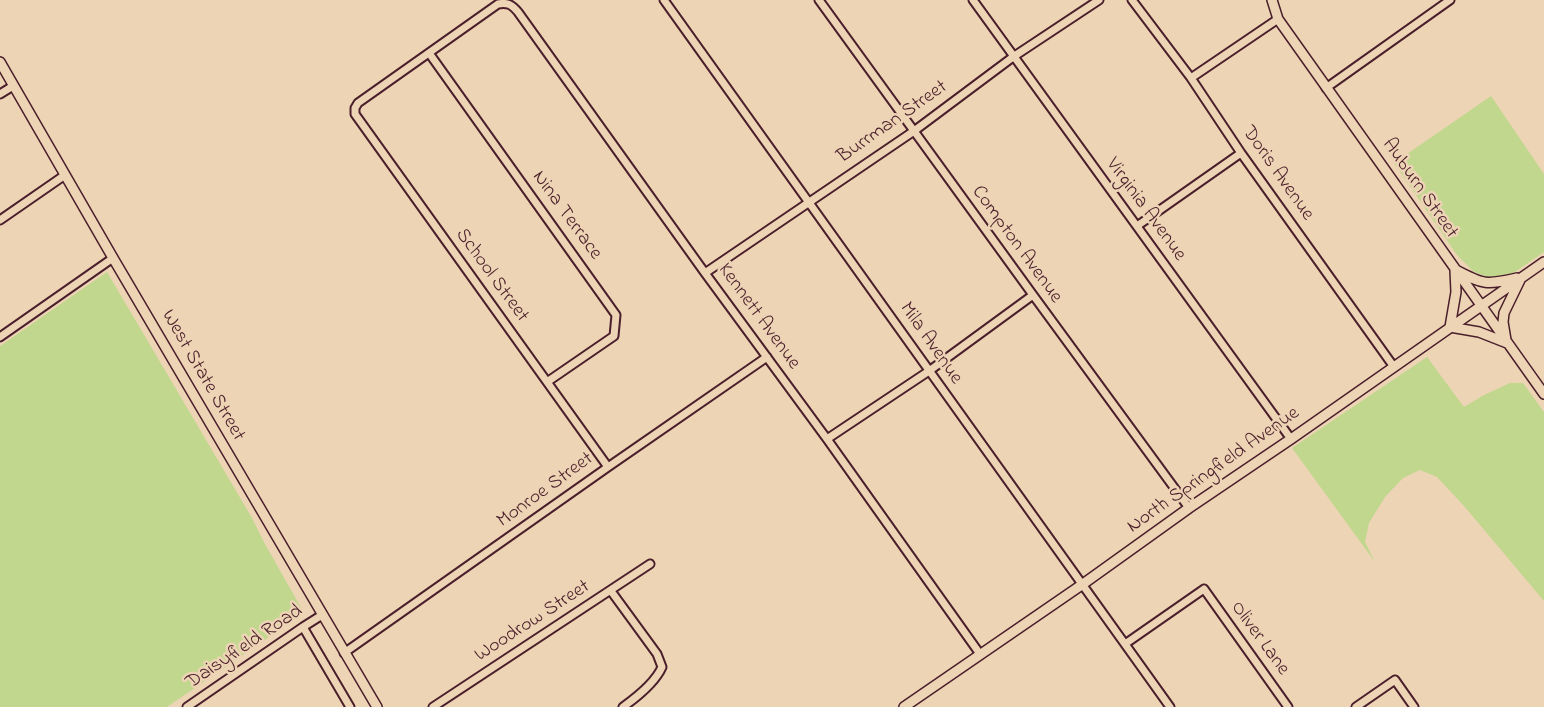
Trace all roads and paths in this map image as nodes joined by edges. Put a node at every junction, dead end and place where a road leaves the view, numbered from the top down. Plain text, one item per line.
1 (664, 0) edge
2 (819, 0) edge
3 (973, 0) edge
4 (1099, 0) edge
5 (1132, 0) edge
6 (1272, 0) edge
7 (1450, 0) edge
8 (1278, 19) junction
9 (429, 53) junction
10 (1013, 57) junction
11 (0, 62) edge
12 (1190, 78) junction
13 (13, 86) junction
14 (1326, 88) junction
15 (0, 94) edge
16 (914, 130) junction
17 (1241, 153) junction
18 (66, 175) junction
19 (809, 201) junction
20 (0, 220) edge
21 (1137, 226) junction
22 (113, 258) junction
23 (1544, 262) edge
24 (1454, 269) junction
25 (705, 273) junction
26 (1522, 277) junction
27 (1032, 295) junction
28 (1480, 305) junction
29 (1450, 327) junction
30 (0, 337) edge
31 (1507, 343) junction
32 (767, 357) junction
33 (1394, 367) junction
34 (929, 371) junction
35 (547, 382) junction
36 (1544, 394) edge
37 (827, 439) junction
38 (1291, 439) junction
39 (608, 467) junction
40 (1189, 508) junction
41 (650, 564) dead end
42 (1083, 584) junction
43 (611, 591) junction
44 (322, 615) junction
45 (303, 627) junction
46 (1125, 644) junction
47 (344, 653) junction
48 (980, 654) junction
49 (633, 704) edge
50 (187, 707) edge
51 (350, 707) edge
52 (377, 707) edge
53 (434, 707) edge
54 (623, 707) edge
55 (904, 707) edge
56 (1170, 707) edge
57 (1288, 707) edge
58 (1356, 707) edge
59 (1414, 707) edge

1 - 19 street, Mila Avenue
2 - 16 street, Compton Avenue
3 - 10 street, Virginia Avenue
4 - 10 street, Burrman Street
5 - 12 street, Doris Avenue
6 - 8 main road, Auburn Street
7 - 14 street
8 - 12 street
8 - 14 main road, Auburn Street
9 - 25 street, Kennett Avenue
9 - 35 street, Nina Terrace
9 - 35 street, School Street
10 - 16 street, Burrman Street
10 - 21 street, Virginia Avenue
11 - 13 main road, West State Street
12 - 17 street, Doris Avenue
13 - 15 street
13 - 18 main road, West State Street
14 - 24 main road, Auburn Street
16 - 19 street, Burrman Street
16 - 27 street, Compton Avenue
17 - 21 street
17 - 33 street, Doris Avenue
18 - 20 street
18 - 22 main road, West State Street
19 - 25 street, Burrman Street
19 - 34 street, Mila Avenue
21 - 38 street, Virginia Avenue
22 - 30 street
22 - 44 main road, West State Street
23 - 26 main road, North Springfield Avenue
24 - 26 main road
24 - 28 main road, Auburn Street
24 - 29 main road
25 - 32 street, Kennett Avenue
26 - 28 main road, North Springfield Avenue
26 - 31 main road
27 - 34 street
27 - 40 street, Compton Avenue
28 - 29 main road, North Springfield Avenue
28 - 31 main road, Auburn Street
29 - 31 main road
29 - 33 main road, North Springfield Avenue
31 - 36 main road, Auburn Street
32 - 37 street, Kennett Avenue
32 - 39 street, Monroe Street
33 - 38 main road, North Springfield Avenue
34 - 37 street
34 - 42 street, Mila Avenue
35 - 39 street, School Street
37 - 48 street, Kennett Avenue
38 - 40 main road, North Springfield Avenue
39 - 47 street, Monroe Street
40 - 42 main road, North Springfield Avenue
41 - 43 street, Woodrow Street
42 - 46 street, Mila Avenue
42 - 48 main road, North Springfield Avenue
43 - 49 street
43 - 53 street, Woodrow Street
44 - 45 street, Daisyfield Road
44 - 47 main road, West State Street
45 - 50 street, Daisyfield Road
45 - 51 street
46 - 56 street, Mila Avenue
46 - 57 street, Oliver Lane
47 - 52 main road, West State Street
48 - 55 main road, North Springfield Avenue
49 - 54 street
58 - 59 street

